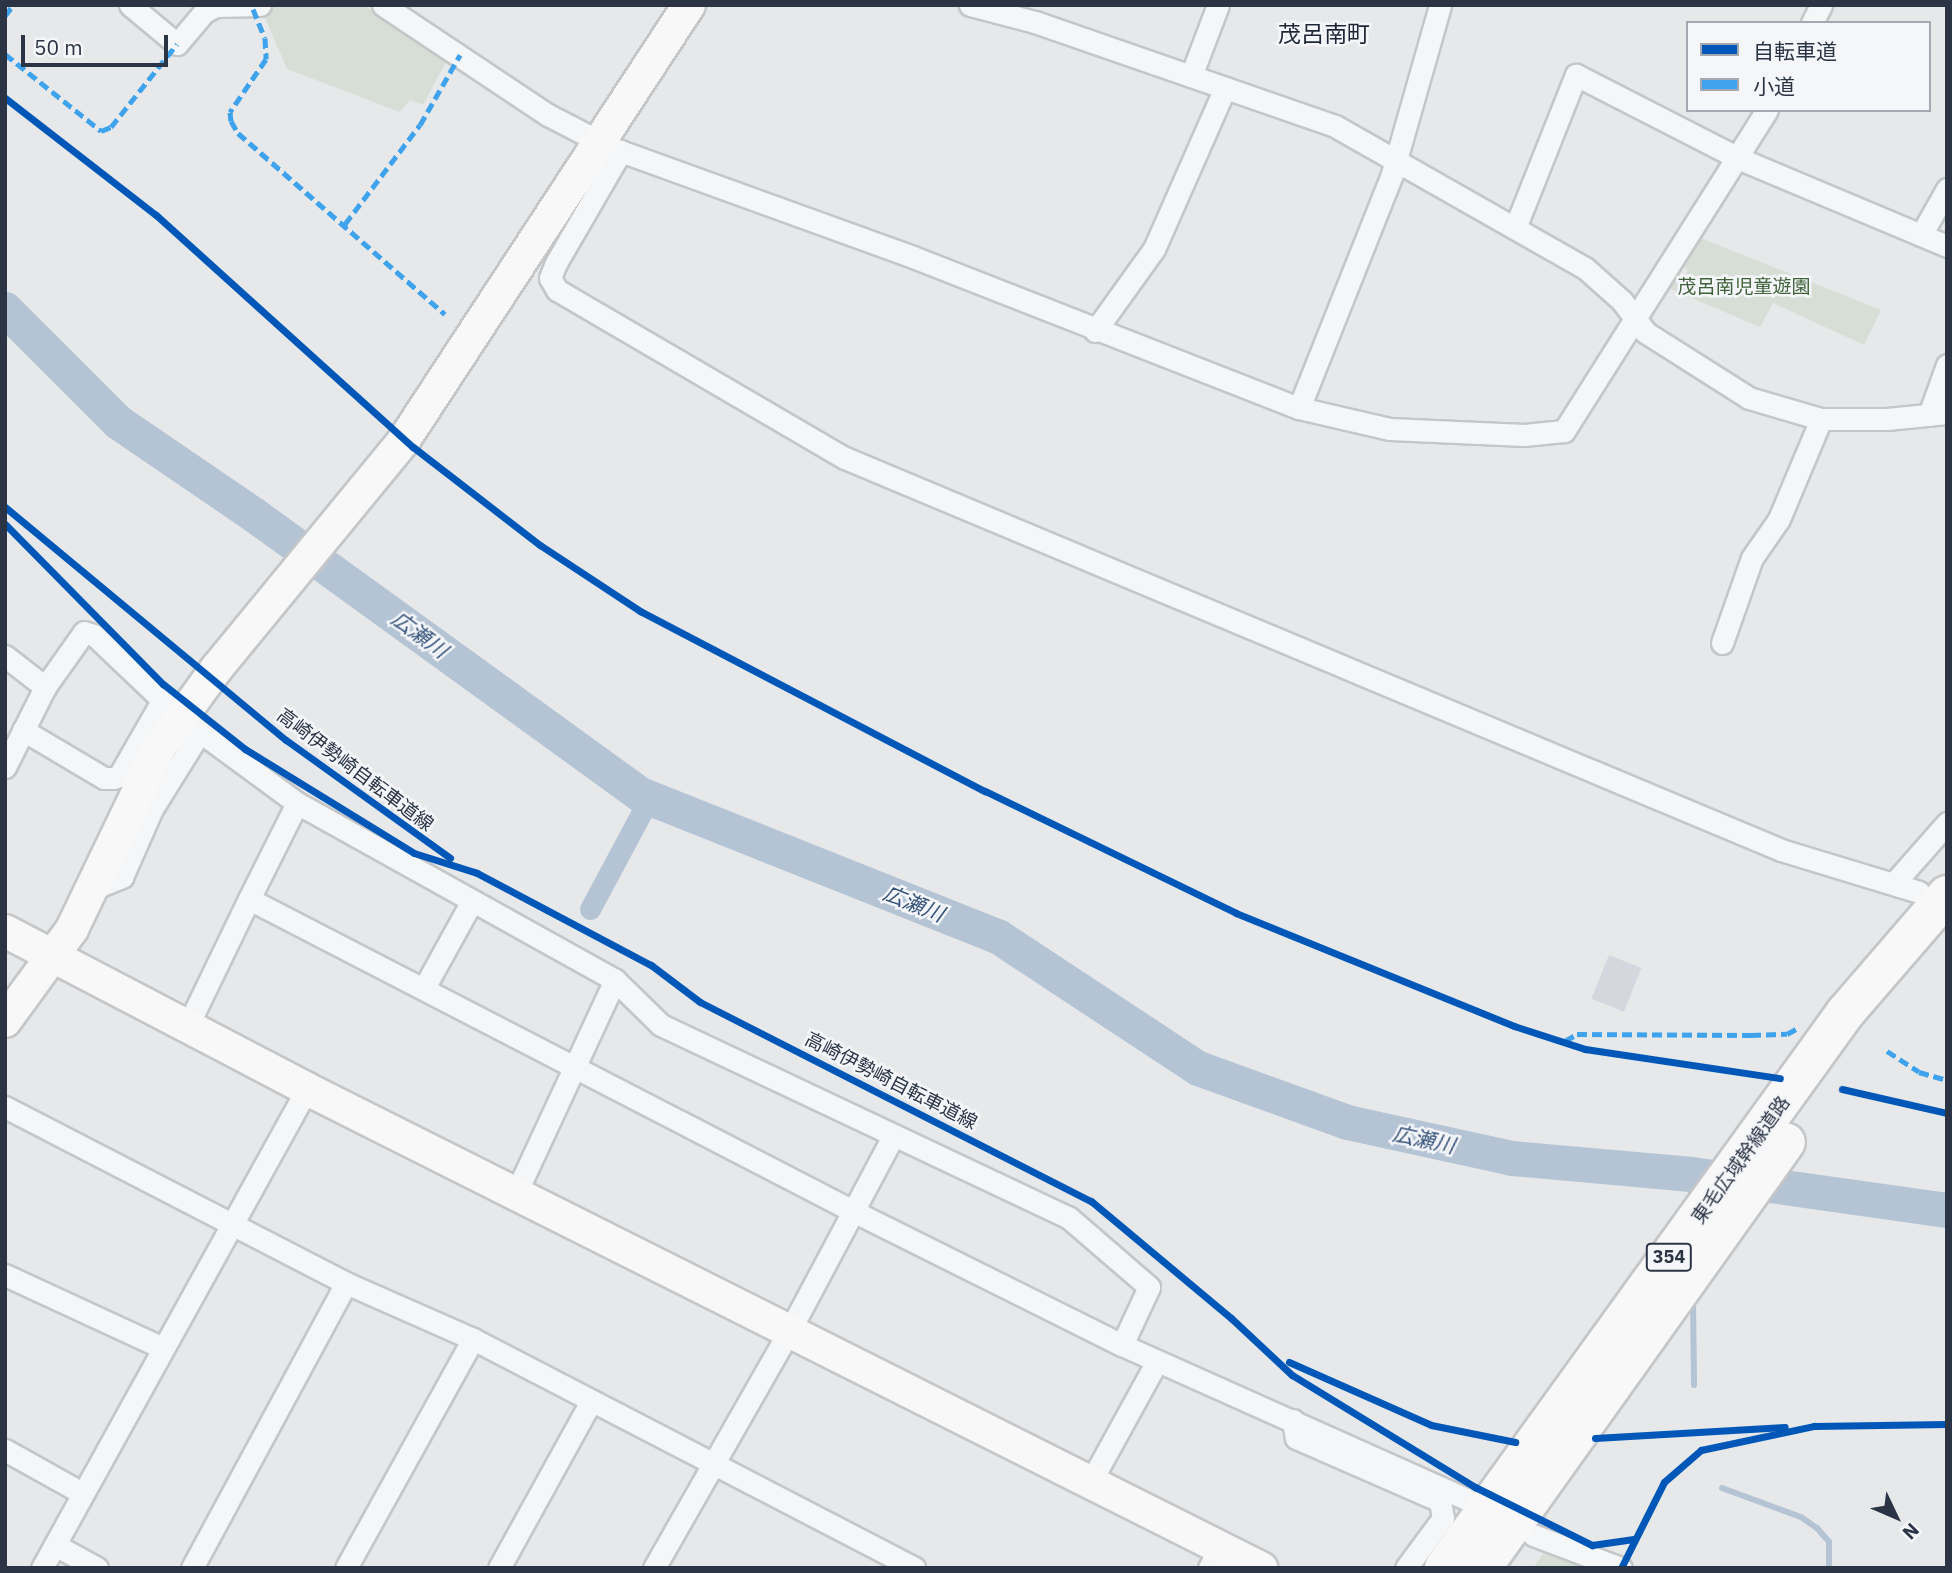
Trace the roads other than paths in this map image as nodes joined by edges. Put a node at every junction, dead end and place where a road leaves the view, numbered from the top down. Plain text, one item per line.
1 (130, 5) edge
2 (260, 5) edge
3 (383, 5) edge
4 (689, 5) edge
5 (970, 5) edge
6 (1218, 5) edge
7 (1440, 5) edge
8 (1821, 5) edge
9 (1813, 21) edge
10 (1191, 76) junction
11 (1225, 88) junction
12 (1766, 112) edge
13 (612, 148) junction
14 (1740, 159) junction
15 (1395, 161) junction
16 (1947, 189) edge
17 (1515, 228) junction
18 (1921, 235) junction
19 (1947, 246) edge
20 (1633, 317) junction
21 (1095, 331) junction
22 (1947, 365) edge
23 (1299, 408) junction
24 (1938, 414) edge
25 (1821, 418) junction
26 (1722, 643) dead end
27 (5, 656) edge
28 (45, 687) junction
29 (23, 730) junction
30 (5, 767) edge
31 (297, 803) junction
32 (1947, 824) edge
33 (1895, 882) junction
34 (90, 890) junction
35 (1933, 893) edge
36 (249, 899) junction
37 (472, 901) junction
38 (5, 931) edge
39 (1947, 931) edge
40 (55, 956) junction
41 (615, 980) junction
42 (424, 988) junction
43 (5, 1021) edge
44 (189, 1023) junction
45 (577, 1066) junction
46 (307, 1089) junction
47 (1804, 1094) junction
48 (5, 1107) edge
49 (892, 1138) junction
50 (516, 1193) junction
51 (853, 1211) junction
52 (233, 1222) junction
53 (5, 1275) edge
54 (346, 1283) junction
55 (790, 1330) junction
56 (473, 1339) junction
57 (1122, 1345) junction
58 (163, 1349) junction
59 (1157, 1361) junction
60 (591, 1401) junction
61 (1293, 1420) junction
62 (1566, 1425) junction
63 (5, 1450) edge
64 (713, 1462) junction
65 (1090, 1483) junction
66 (82, 1493) junction
67 (1467, 1499) dead end
68 (1533, 1535) dead end
69 (55, 1545) junction
70 (1214, 1557) edge
71 (42, 1568) edge
72 (97, 1568) edge
73 (192, 1568) edge
74 (346, 1568) edge
75 (499, 1568) edge
76 (654, 1568) edge
77 (914, 1568) edge
78 (1261, 1568) edge
79 (1406, 1568) edge
80 (1444, 1568) edge
81 (1482, 1568) edge
82 (1620, 1568) edge

1 - 2 street
3 - 13 street
4 - 13 street
5 - 10 street
6 - 10 street
7 - 15 street
8 - 9 street
10 - 11 street
11 - 15 street
11 - 21 street
12 - 14 street
13 - 21 street
13 - 33 street
13 - 34 street
14 - 17 street
14 - 18 street
14 - 20 street
15 - 17 street
15 - 23 street
16 - 18 street
17 - 20 street
18 - 19 street
20 - 23 street
20 - 25 street
21 - 23 street
22 - 24 street
24 - 25 street
25 - 26 street
27 - 28 street
28 - 29 street
28 - 29 street
29 - 30 street
31 - 34 street
31 - 36 street
31 - 37 street
32 - 33 street
33 - 35 street
34 - 40 street
35 - 47 highway, 東毛広域幹線道路 / 354
36 - 42 street
36 - 44 street
37 - 41 street
37 - 42 street
38 - 40 street
39 - 47 highway, 東毛広域幹線道路 / 354
40 - 43 street
40 - 44 street
41 - 45 street
41 - 49 street
42 - 45 street
44 - 46 street
45 - 50 street
45 - 51 street
46 - 50 street
46 - 52 street
47 - 62 highway, 東毛広域幹線道路 / 354
48 - 52 street
49 - 51 street
49 - 57 street
50 - 55 street
51 - 55 street
51 - 57 street
52 - 54 street
52 - 58 street
53 - 58 street
54 - 56 street
54 - 73 street
55 - 64 street
55 - 65 street
56 - 60 street
56 - 74 street
57 - 59 street
58 - 66 street
59 - 61 street
59 - 65 street
60 - 64 street
60 - 75 street
61 - 67 street
61 - 79 street
62 - 80 highway, 東毛広域幹線道路 / 354
62 - 81 highway, 東毛広域幹線道路 / 354
63 - 66 street
64 - 76 street
64 - 77 street
65 - 70 street
66 - 69 street
68 - 82 street
69 - 71 street
69 - 72 street
70 - 78 street

